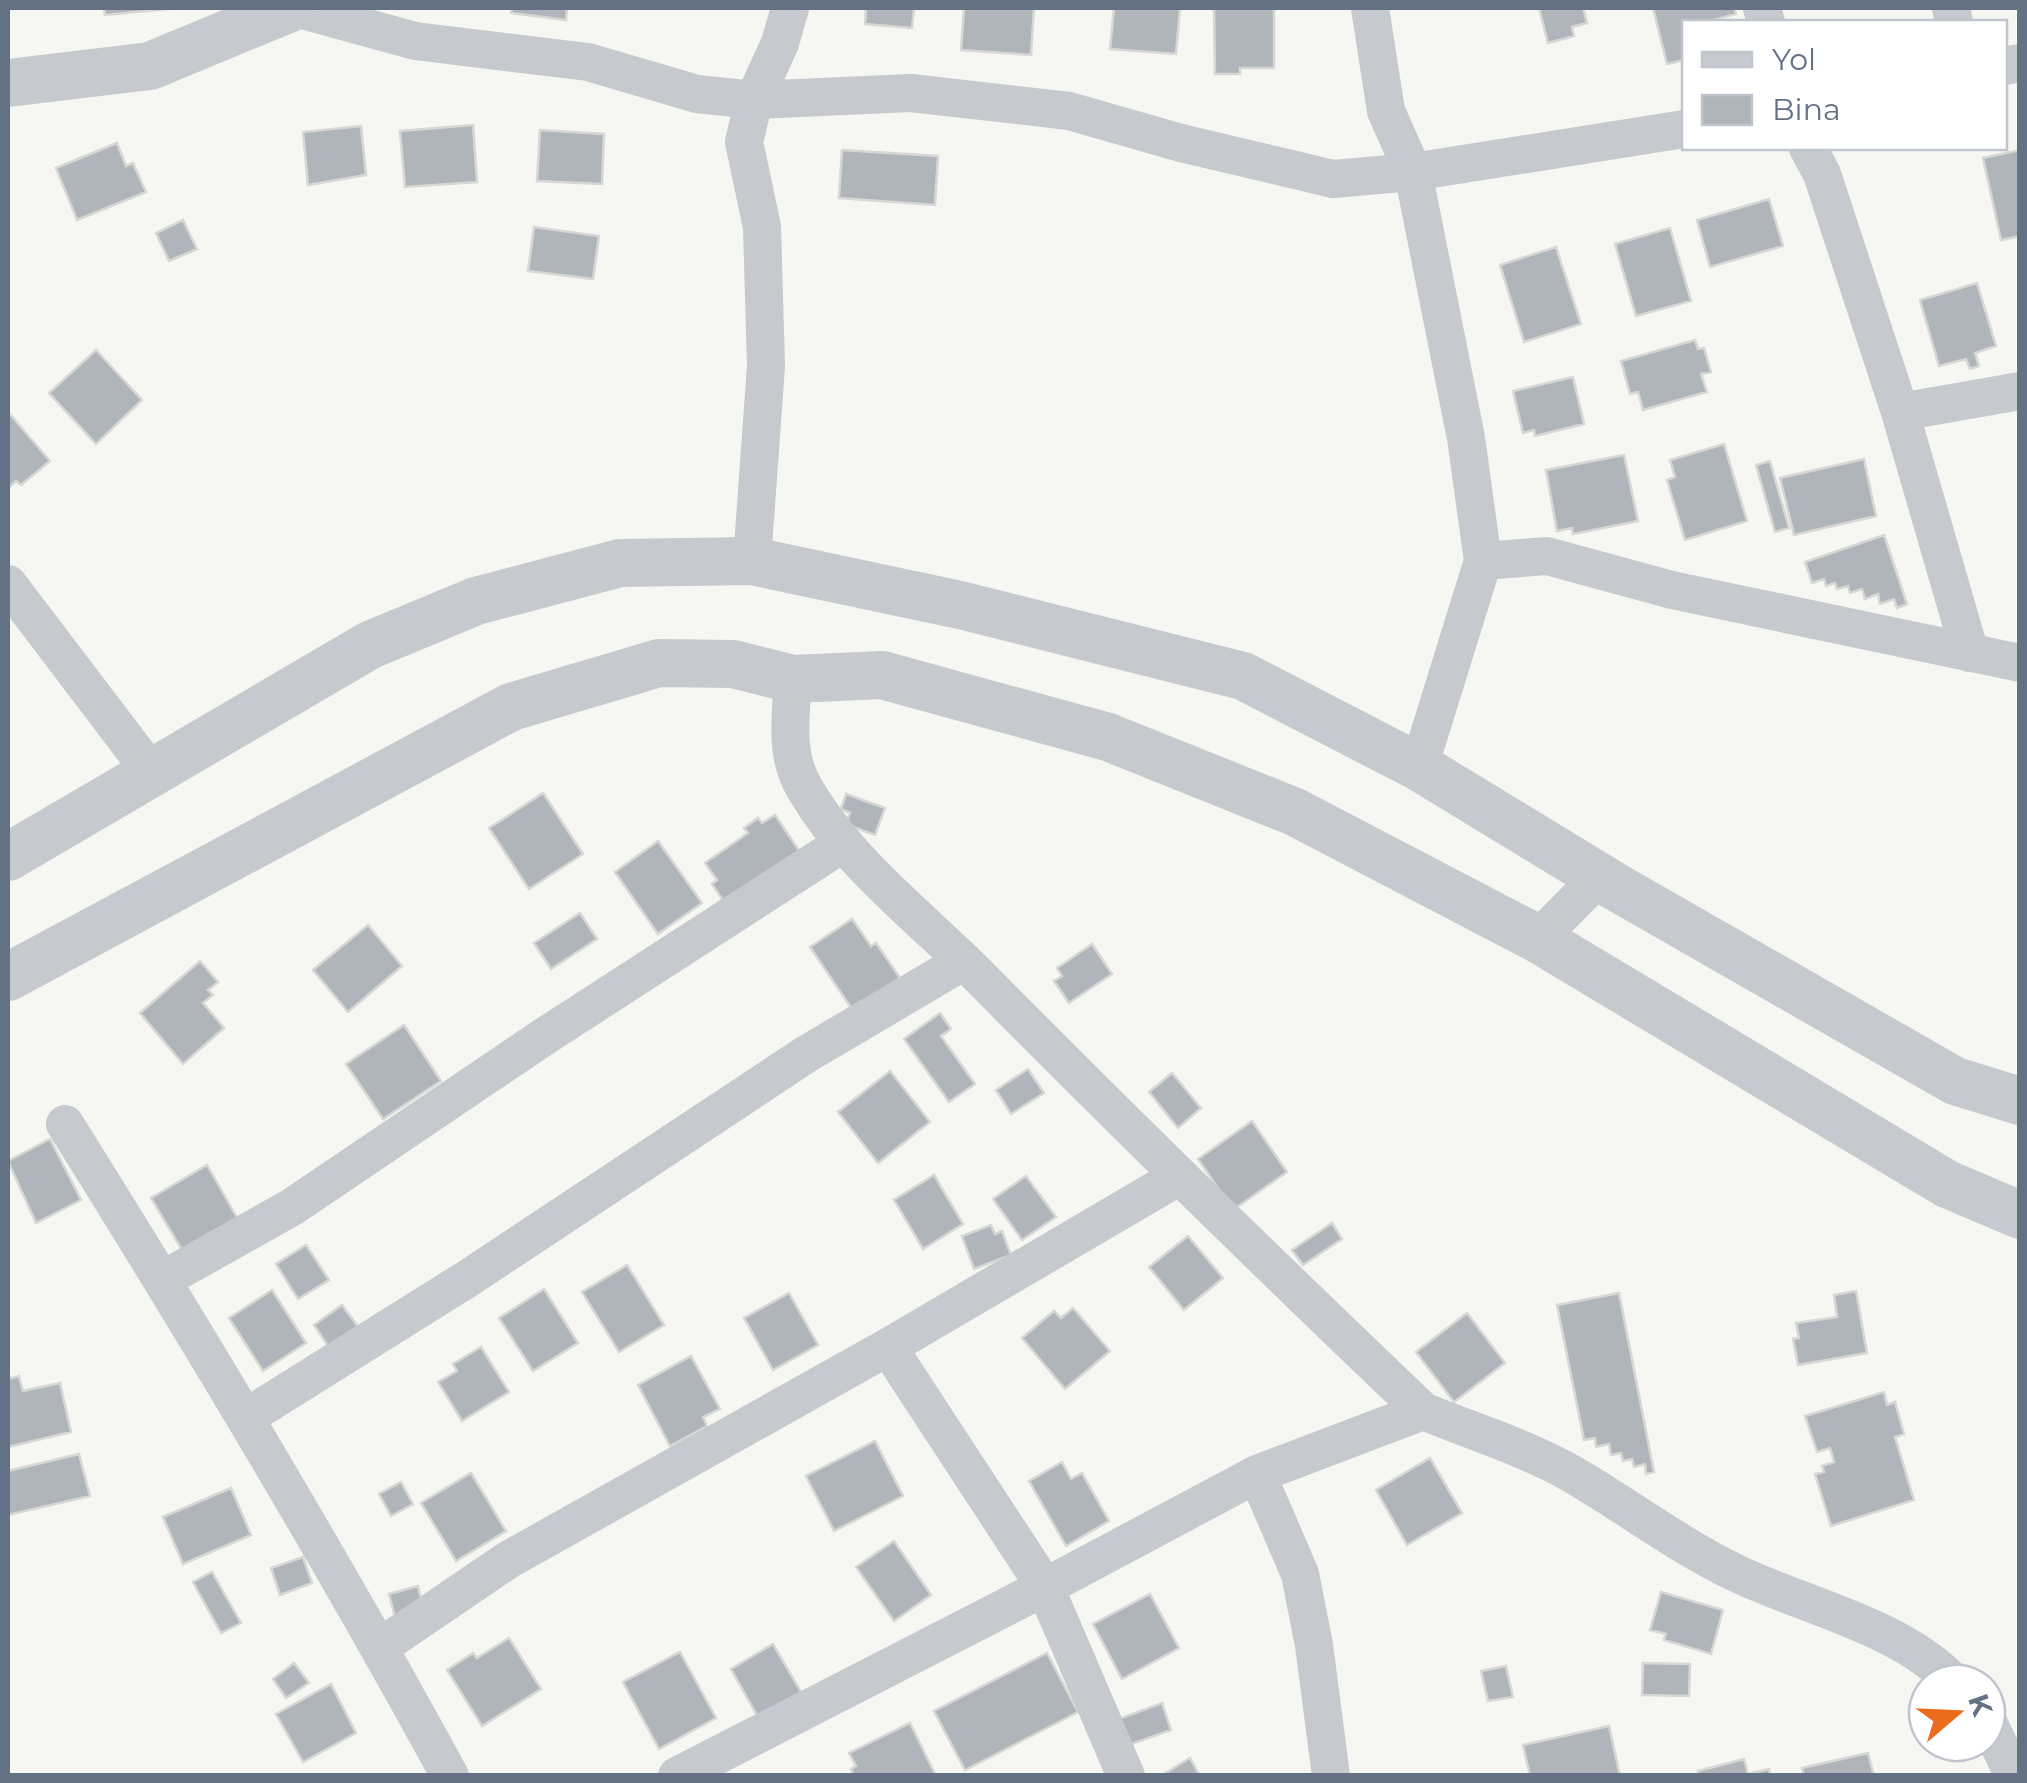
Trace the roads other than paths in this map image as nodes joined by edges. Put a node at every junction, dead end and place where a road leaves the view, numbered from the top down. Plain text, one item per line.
1 (292, 8) edge
2 (790, 8) edge
3 (1370, 8) edge
4 (8, 83) edge
5 (754, 100) junction
6 (1682, 128) edge
7 (1809, 150) edge
8 (1413, 172) junction
9 (2020, 391) edge
10 (1900, 412) junction
11 (752, 561) junction
12 (1483, 562) junction
13 (8, 584) edge
14 (1970, 653) junction
15 (2020, 664) edge
16 (793, 679) junction
17 (1419, 768) junction
18 (151, 772) junction
19 (842, 844) junction
20 (8, 858) edge
21 (1599, 878) junction
22 (1538, 939) junction
23 (964, 961) junction
24 (8, 976) edge
25 (2020, 1102) edge
26 (65, 1124) dead end
27 (1178, 1177) junction
28 (2020, 1215) edge
29 (162, 1280) junction
30 (888, 1348) junction
31 (1423, 1411) junction
32 (245, 1418) junction
33 (1257, 1474) junction
34 (1045, 1588) junction
35 (380, 1648) junction
36 (1929, 1663) edge
37 (450, 1776) edge
38 (677, 1776) edge
39 (1126, 1776) edge
40 (1330, 1776) edge

1 - 4 street
1 - 5 street
2 - 5 street
3 - 8 street
5 - 8 street
5 - 11 street
6 - 8 street
7 - 10 street
8 - 12 street
9 - 10 street
10 - 14 street
11 - 17 street
11 - 18 street
12 - 14 street
12 - 17 street
13 - 18 street
14 - 15 street
16 - 19 street
16 - 22 street
16 - 24 street
17 - 21 street
18 - 20 street
19 - 23 street
19 - 29 street
21 - 22 street
21 - 25 street
22 - 28 street
23 - 27 street
23 - 32 street
26 - 29 street
27 - 30 street
27 - 31 street
29 - 32 street
30 - 34 street
30 - 35 street
31 - 33 street
31 - 36 street
32 - 35 street
33 - 34 street
33 - 40 street
34 - 38 street
34 - 39 street
35 - 37 street

